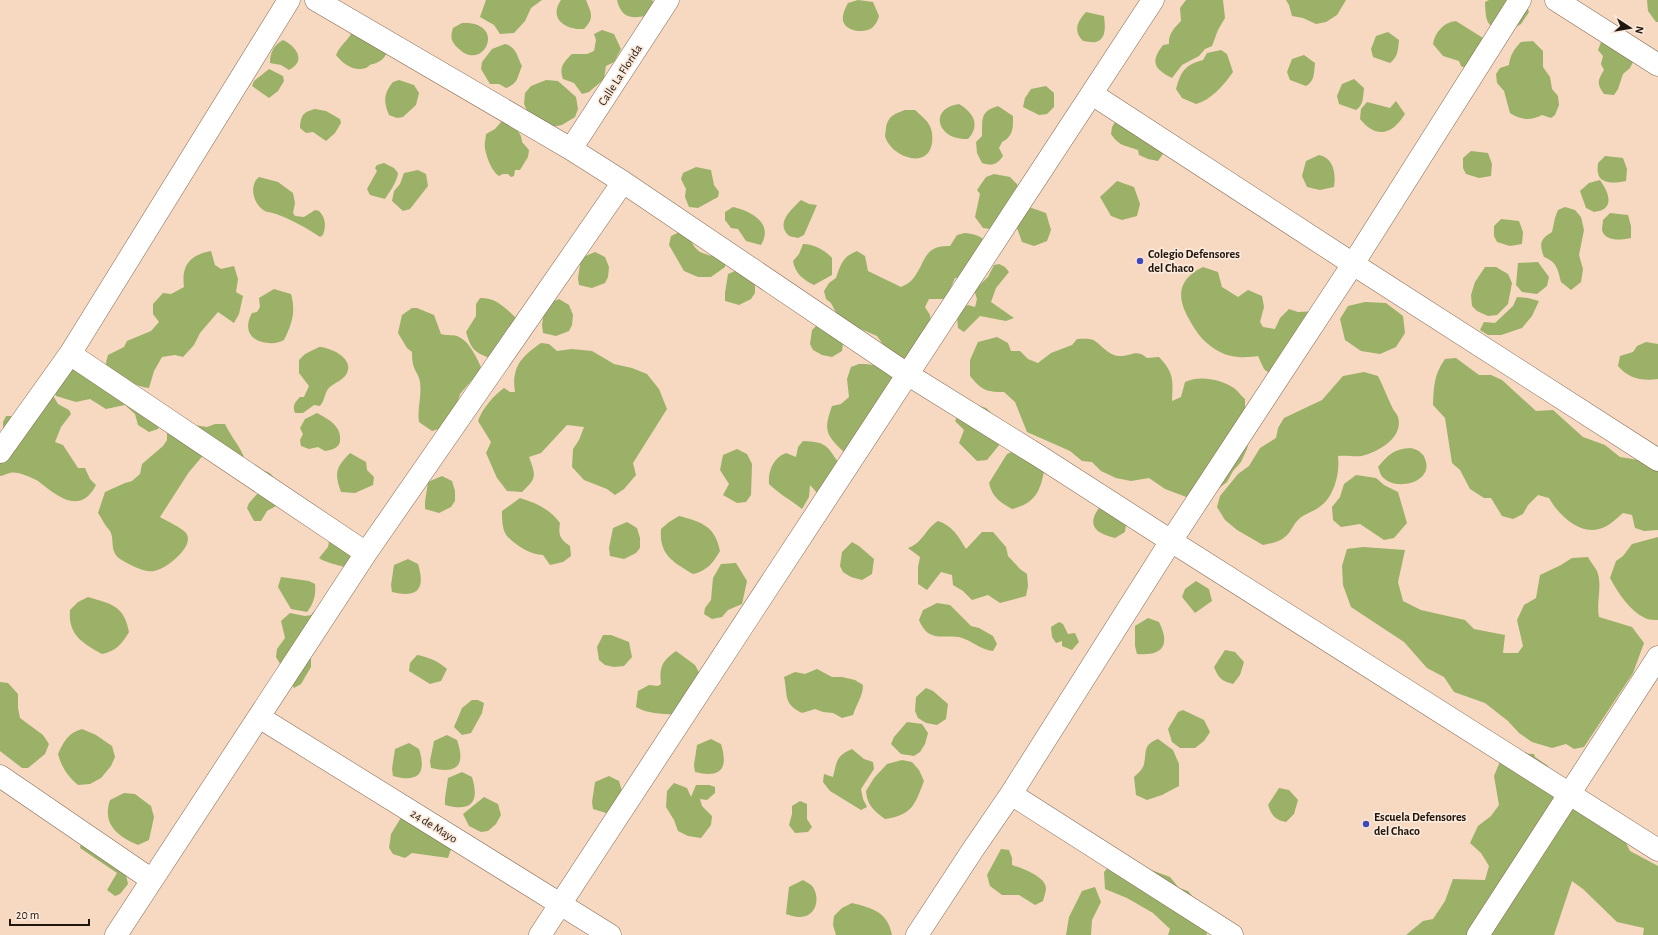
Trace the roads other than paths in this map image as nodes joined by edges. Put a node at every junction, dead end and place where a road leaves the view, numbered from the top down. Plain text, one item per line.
1 (289, 0) edge
2 (316, 0) edge
3 (668, 0) edge
4 (1153, 0) edge
5 (1520, 0) edge
6 (1556, 0) edge
7 (1658, 65) edge
8 (1092, 94) junction
9 (571, 149) junction
10 (623, 182) junction
11 (1353, 264) junction
12 (70, 354) junction
13 (907, 374) junction
14 (0, 452) edge
15 (1658, 460) edge
16 (1171, 542) junction
17 (366, 553) junction
18 (1658, 657) edge
19 (259, 717) junction
20 (0, 776) edge
21 (1012, 794) junction
22 (1569, 794) junction
23 (1658, 850) edge
24 (152, 880) junction
25 (560, 904) junction
26 (116, 935) edge
27 (540, 935) edge
28 (610, 935) edge
29 (917, 935) edge
30 (1232, 935) edge
31 (1478, 935) edge

1 - 12 street
2 - 9 street
3 - 9 street, Calle La Florida
4 - 8 street
5 - 11 street
6 - 7 street
8 - 11 street
8 - 13 street
9 - 10 street
10 - 13 street
10 - 17 street
11 - 15 street
11 - 16 street
12 - 14 street
12 - 17 street
13 - 16 street
13 - 25 street
16 - 21 street
16 - 22 street
17 - 19 street
18 - 22 street
19 - 24 street
19 - 25 street, 24 de Mayo
20 - 24 street
21 - 29 street
21 - 30 street
22 - 23 street
22 - 31 street
24 - 26 street
25 - 27 street
25 - 28 street, 24 de Mayo

